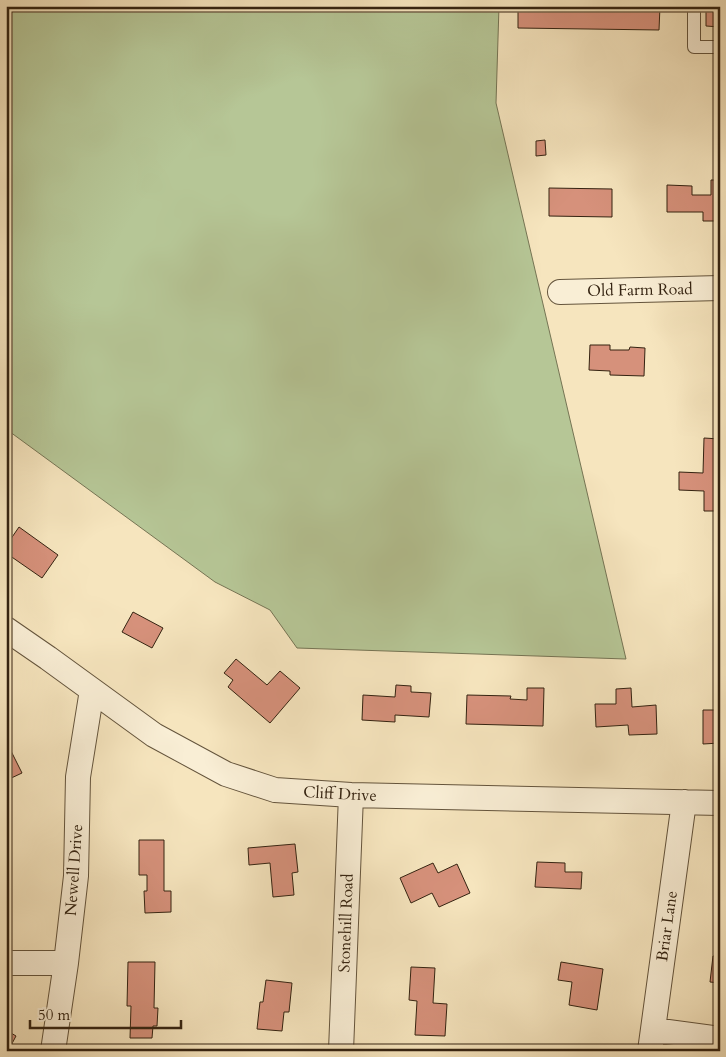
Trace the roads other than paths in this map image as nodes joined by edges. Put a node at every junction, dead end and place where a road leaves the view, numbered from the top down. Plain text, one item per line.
1 (694, 6) edge
2 (720, 47) edge
3 (720, 288) edge
4 (560, 292) dead end
5 (6, 630) edge
6 (92, 690) junction
7 (351, 795) junction
8 (684, 802) junction
9 (720, 803) edge
10 (6, 963) edge
11 (66, 963) junction
12 (720, 1039) edge
13 (651, 1040) edge
14 (54, 1051) edge
15 (341, 1051) edge

1 - 2 lane
3 - 4 street, Old Farm Road
5 - 6 street, Cliff Drive
6 - 7 street, Cliff Drive
6 - 11 street, Newell Drive
7 - 8 street, Cliff Drive
7 - 15 street, Stonehill Road
8 - 9 street, Cliff Drive
8 - 13 street, Briar Lane
10 - 11 street
11 - 14 street, Newell Drive
12 - 13 street

